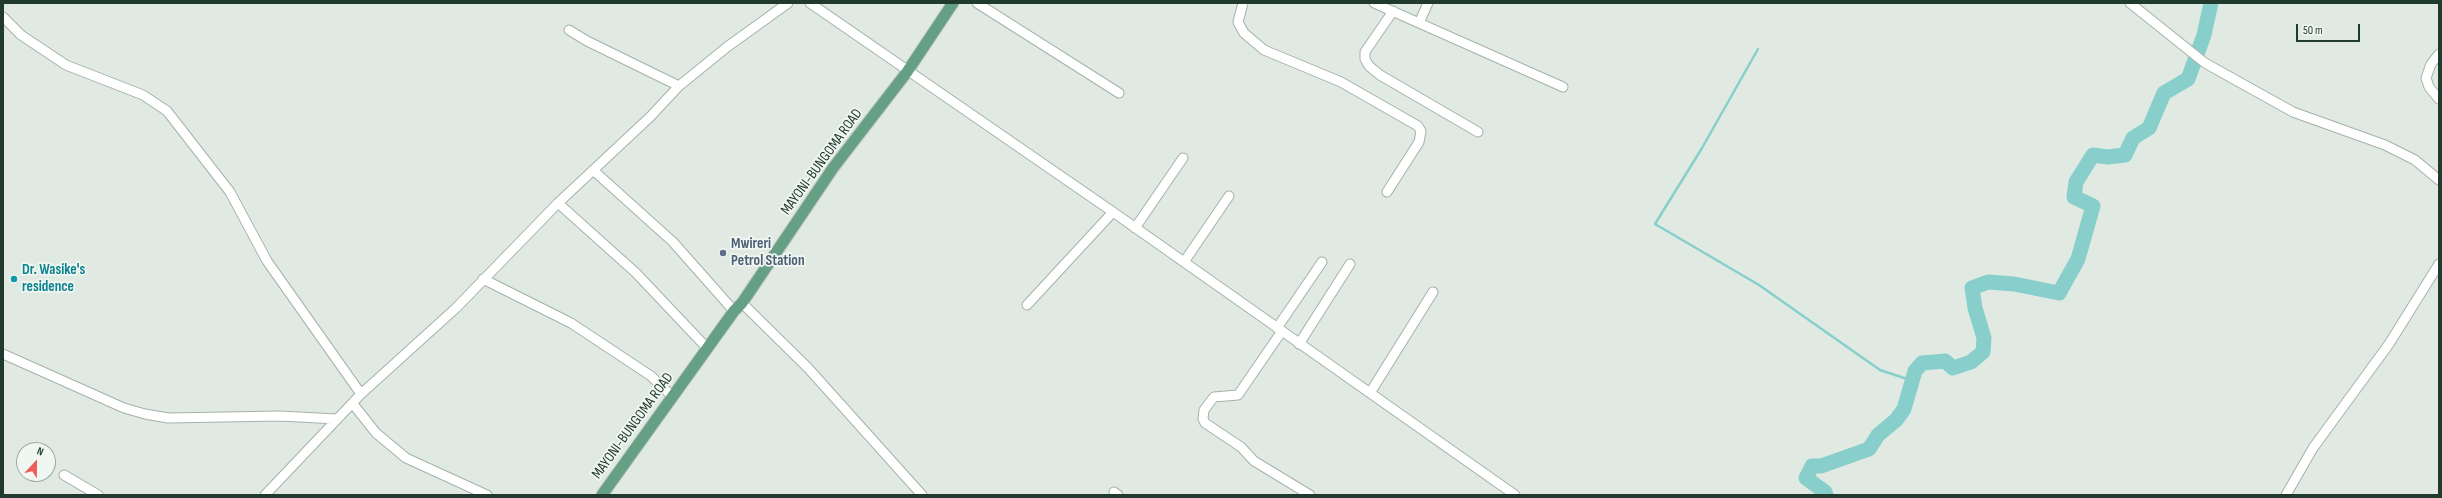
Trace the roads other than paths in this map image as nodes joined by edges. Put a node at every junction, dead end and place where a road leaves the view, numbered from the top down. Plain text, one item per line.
1 (788, 3) edge
2 (810, 3) edge
3 (953, 3) edge
4 (977, 3) edge
5 (1243, 3) edge
6 (1374, 3) edge
7 (1428, 3) edge
8 (2130, 3) edge
9 (1393, 11) junction
10 (3, 17) edge
11 (1419, 23) junction
12 (569, 30) dead end
13 (2439, 54) edge
14 (907, 72) junction
15 (679, 86) junction
16 (1563, 87) dead end
17 (1119, 93) dead end
18 (2439, 99) edge
19 (1478, 132) dead end
20 (1183, 158) dead end
21 (593, 170) junction
22 (2439, 180) edge
23 (1387, 192) dead end
24 (1229, 196) dead end
25 (558, 202) junction
26 (1113, 212) junction
27 (1135, 228) junction
28 (1184, 262) junction
29 (1322, 262) dead end
30 (1350, 264) dead end
31 (2439, 264) edge
32 (483, 279) junction
33 (1433, 292) dead end
34 (1027, 305) dead end
35 (738, 307) junction
36 (1280, 330) junction
37 (1299, 344) junction
38 (707, 348) junction
39 (3, 354) edge
40 (1370, 393) junction
41 (361, 394) junction
42 (673, 398) junction
43 (353, 404) junction
44 (337, 419) junction
45 (64, 475) dead end
46 (98, 495) edge
47 (265, 495) edge
48 (487, 495) edge
49 (602, 495) edge
50 (922, 495) edge
51 (1310, 495) edge
52 (1514, 495) edge
53 (2286, 495) edge

1 - 15 street
2 - 14 street
3 - 14 main road, MAYONI-BUNGOMA ROAD
4 - 17 street
5 - 23 street
6 - 9 street
7 - 11 street
8 - 22 street
9 - 11 street
9 - 19 street
10 - 41 street
11 - 16 street
12 - 15 street
13 - 18 street
14 - 26 street
14 - 35 main road, MAYONI-BUNGOMA ROAD
15 - 21 street
20 - 27 street
21 - 25 street
21 - 35 street
24 - 28 street
25 - 32 street
25 - 38 street
26 - 27 street
26 - 34 street
27 - 28 street
28 - 36 street
29 - 36 street
30 - 37 street
31 - 53 street
32 - 41 street
32 - 42 street
33 - 40 street
35 - 38 main road, MAYONI-BUNGOMA ROAD
35 - 50 street
36 - 37 street
36 - 51 street
37 - 40 street
38 - 42 main road, MAYONI-BUNGOMA ROAD
39 - 44 street
40 - 52 street
41 - 43 street
42 - 49 main road, MAYONI-BUNGOMA ROAD
43 - 44 street
43 - 48 street
44 - 47 street
45 - 46 street

